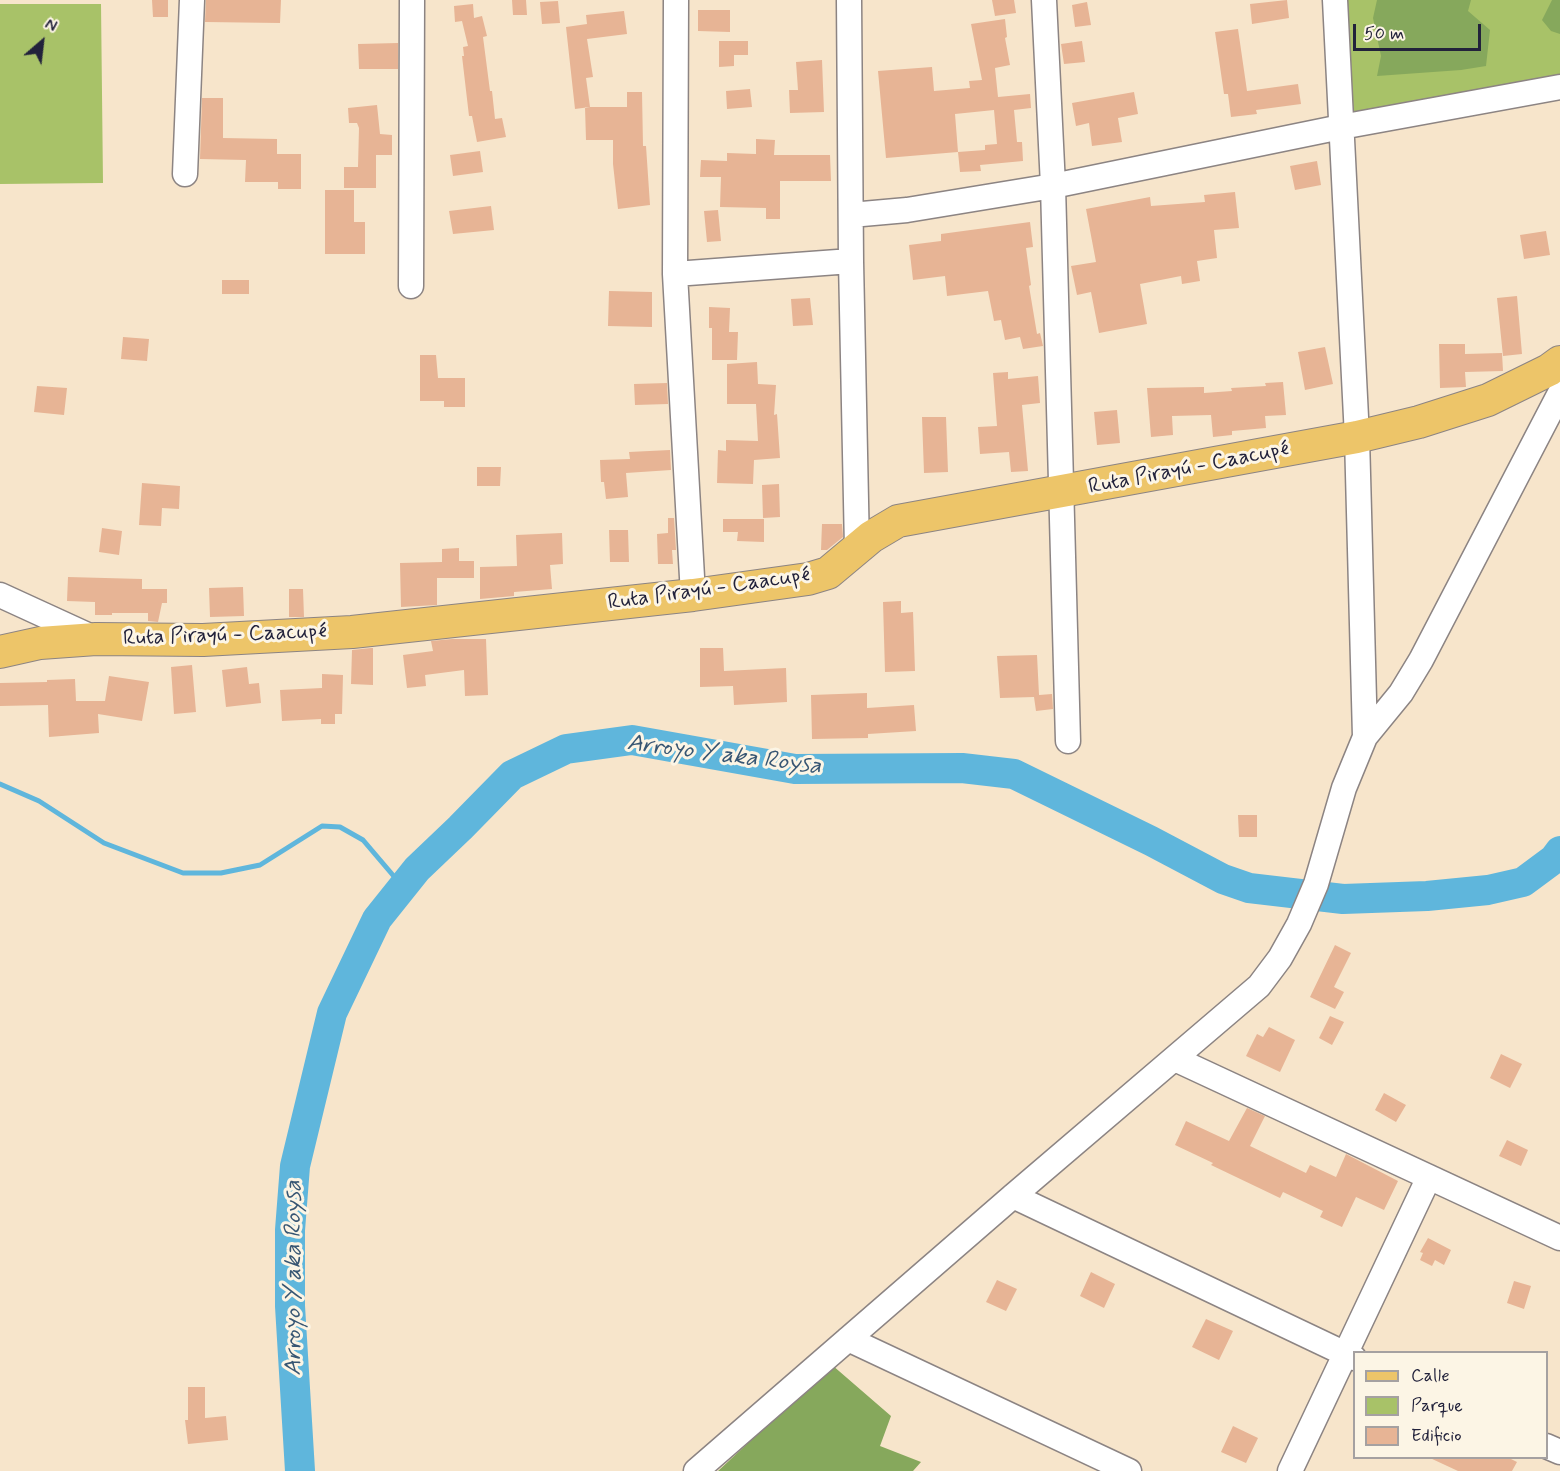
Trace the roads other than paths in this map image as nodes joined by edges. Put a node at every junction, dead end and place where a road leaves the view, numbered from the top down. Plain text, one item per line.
1 (192, 0) edge
2 (412, 0) edge
3 (676, 0) edge
4 (849, 0) edge
5 (1044, 0) edge
6 (1335, 0) edge
7 (1560, 87) edge
8 (1341, 127) junction
9 (185, 174) dead end
10 (1053, 186) junction
11 (851, 214) junction
12 (851, 261) junction
13 (675, 274) junction
14 (411, 286) dead end
15 (1560, 362) edge
16 (1560, 393) edge
17 (1357, 437) junction
18 (1062, 493) junction
19 (857, 549) junction
20 (0, 595) edge
21 (693, 595) junction
22 (96, 639) junction
23 (0, 652) edge
24 (1365, 737) junction
25 (1068, 741) dead end
26 (1175, 1059) junction
27 (1429, 1177) junction
28 (1013, 1196) junction
29 (1560, 1238) edge
30 (848, 1339) junction
31 (1350, 1356) edge
32 (696, 1471) edge
33 (1129, 1471) edge
34 (1290, 1471) edge

1 - 9 street
2 - 14 street
3 - 13 street
4 - 11 street
5 - 10 street
6 - 8 street
7 - 8 street
8 - 10 street
8 - 17 street
10 - 11 street
10 - 18 street
11 - 12 street
12 - 13 street
12 - 19 street
13 - 21 street
15 - 17 main road, Ruta Pirayú - Caacupé
16 - 24 street
17 - 18 main road, Ruta Pirayú - Caacupé
17 - 24 street
18 - 19 main road, Ruta Pirayú - Caacupé
18 - 25 street
19 - 21 main road, Ruta Pirayú - Caacupé
20 - 22 street
21 - 22 main road, Ruta Pirayú - Caacupé
22 - 23 main road, Ruta Pirayú - Caacupé
24 - 26 street
26 - 27 street
26 - 28 street
27 - 29 street
27 - 31 street
28 - 30 street
28 - 31 street
30 - 32 street
30 - 33 street
31 - 34 street

